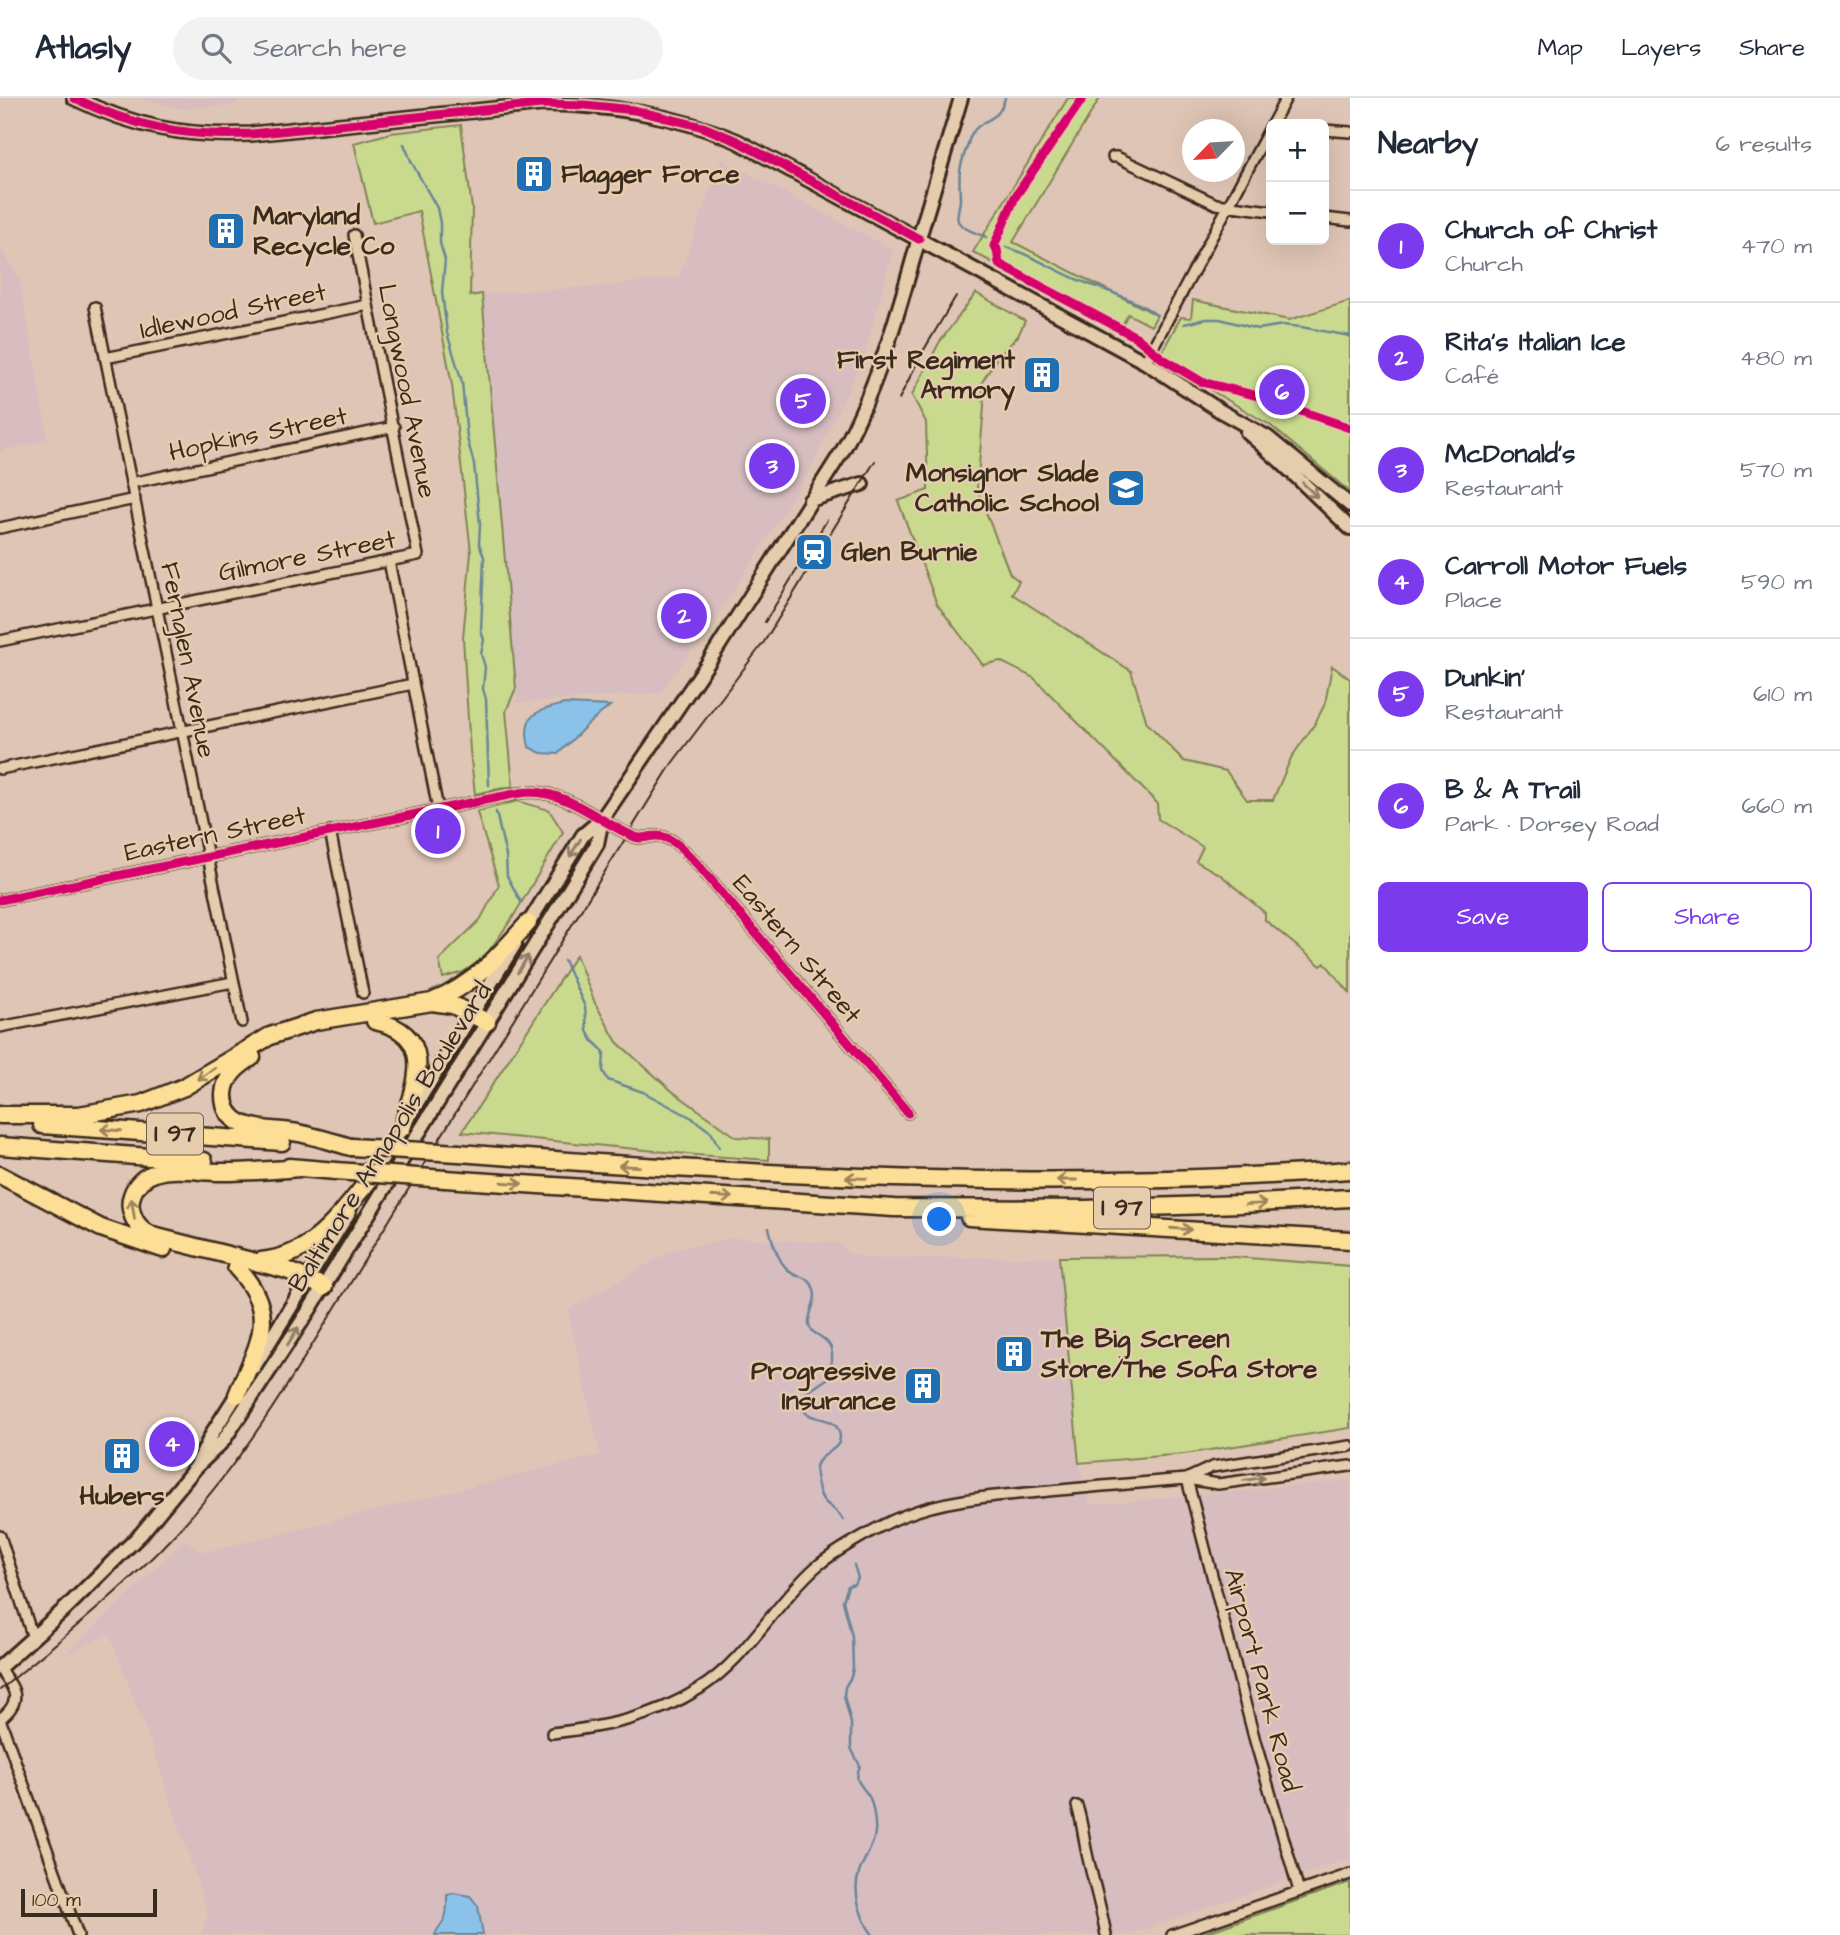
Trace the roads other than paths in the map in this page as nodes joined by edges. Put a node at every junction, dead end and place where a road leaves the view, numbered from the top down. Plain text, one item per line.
1 (74, 98) edge
2 (961, 98) edge
3 (1286, 98) edge
4 (1274, 119) edge
5 (1329, 130) edge
6 (1350, 132) edge
7 (1266, 135) edge
8 (1113, 157) dead end
9 (1229, 206) junction
10 (1266, 210) edge
11 (1329, 219) edge
12 (1350, 221) edge
13 (354, 235) dead end
14 (919, 239) junction
15 (368, 305) junction
16 (95, 307) dead end
17 (106, 358) junction
18 (1146, 362) junction
19 (1222, 412) junction
20 (394, 427) junction
21 (131, 483) junction
22 (862, 484) dead end
23 (135, 499) junction
24 (810, 500) junction
25 (1350, 505) edge
26 (0, 528) edge
27 (1350, 528) edge
28 (418, 555) joint
29 (389, 561) junction
30 (157, 607) junction
31 (0, 641) edge
32 (413, 684) junction
33 (181, 733) junction
34 (0, 769) edge
35 (438, 808) junction
36 (602, 819) junction
37 (330, 831) junction
38 (207, 859) junction
39 (0, 900) edge
40 (528, 923) junction
41 (233, 982) junction
42 (363, 993) dead end
43 (432, 1002) junction
44 (375, 1021) junction
45 (242, 1022) dead end
46 (477, 1023) junction
47 (0, 1027) edge
48 (908, 1113) dead end
49 (0, 1115) edge
50 (0, 1122) edge
51 (402, 1128) junction
52 (0, 1146) edge
53 (351, 1147) junction
54 (1350, 1159) edge
55 (299, 1168) junction
56 (1350, 1170) edge
57 (0, 1175) edge
58 (370, 1179) junction
59 (1160, 1179) junction
60 (1350, 1198) edge
61 (894, 1208) junction
62 (1350, 1240) edge
63 (254, 1262) junction
64 (236, 1267) junction
65 (307, 1282) junction
66 (322, 1290) junction
67 (237, 1395) junction
68 (1350, 1446) edge
69 (1350, 1466) edge
70 (196, 1467) junction
71 (1187, 1479) junction
72 (0, 1536) edge
73 (33, 1638) junction
74 (0, 1669) edge
75 (0, 1719) edge
76 (552, 1733) dead end
77 (1077, 1806) dead end
78 (1350, 1874) edge
79 (1299, 1891) junction
80 (78, 1935) edge
81 (1106, 1935) edge
82 (1172, 1935) edge

1 - 14 main road
2 - 14 main road, Baltimore Annapolis Boulevard
3 - 4 street
5 - 6 street
7 - 9 street
8 - 9 street
9 - 10 street
9 - 18 street
11 - 12 street
13 - 15 street, Longwood Avenue
14 - 18 main road
14 - 24 main road, Baltimore Annapolis Boulevard
15 - 17 street, Idlewood Street
15 - 20 street, Longwood Avenue
16 - 17 street, Fernglen Avenue
17 - 21 street, Fernglen Avenue
18 - 19 main road
19 - 25 main road
19 -> 27 main road
20 - 21 street, Hopkins Street
20 - 28 street, Longwood Avenue
21 - 23 street, Fernglen Avenue
22 - 24 main road
23 - 26 street
23 - 30 street, Fernglen Avenue
24 - 36 main road, Baltimore Annapolis Boulevard
28 - 29 street, Gilmore Street
29 - 30 street, Gilmore Street
29 - 32 street
30 - 31 street, Gilmore Street
30 - 33 street, Fernglen Avenue
32 - 33 street
32 - 35 street
33 - 34 street
33 - 38 street, Fernglen Avenue
35 - 36 street, Eastern Street
35 - 37 street, Eastern Street
36 -> 40 main road, Baltimore Annapolis Boulevard
46 -> 36 main road, Baltimore Annapolis Boulevard
36 - 48 street, Eastern Street
37 - 38 street, Eastern Street
37 - 42 street
38 - 39 street, Eastern Street
38 - 41 street, Fernglen Avenue
40 - 43 highway
40 - 46 main road, Baltimore Annapolis Boulevard
41 - 45 street, Fernglen Avenue
41 - 47 street
43 - 46 highway
43 -> 49 highway
44 - 46 highway
44 - 51 highway
44 - 53 highway
46 - 51 main road, Baltimore Annapolis Boulevard
46 - 66 main road, Baltimore Annapolis Boulevard
53 -> 50 highway, I 97
51 - 58 main road, Baltimore Annapolis Boulevard
52 - 55 highway, I 97
59 -> 53 highway, I 97, bridge
54 - 59 highway
55 -> 61 highway, I 97, bridge
63 -> 55 highway
56 - 59 highway, I 97
57 - 64 highway
58 - 63 highway
58 - 65 main road, Baltimore Annapolis Boulevard
61 -> 60 highway, I 97
61 -> 62 highway
63 - 65 highway
64 - 65 highway
64 - 67 highway
65 - 66 highway
65 - 67 main road, Baltimore Annapolis Boulevard
70 -> 66 main road, Baltimore Annapolis Boulevard
67 - 70 main road, Baltimore Annapolis Boulevard
68 - 71 street
71 -> 69 street
70 - 73 main road, Baltimore Annapolis Boulevard
71 - 76 street
71 - 79 street, Airport Park Road
72 - 73 street
73 - 74 main road, Baltimore Annapolis Boulevard
74 - 75 street
75 - 80 street
77 - 81 street
78 - 79 street
79 - 82 street

